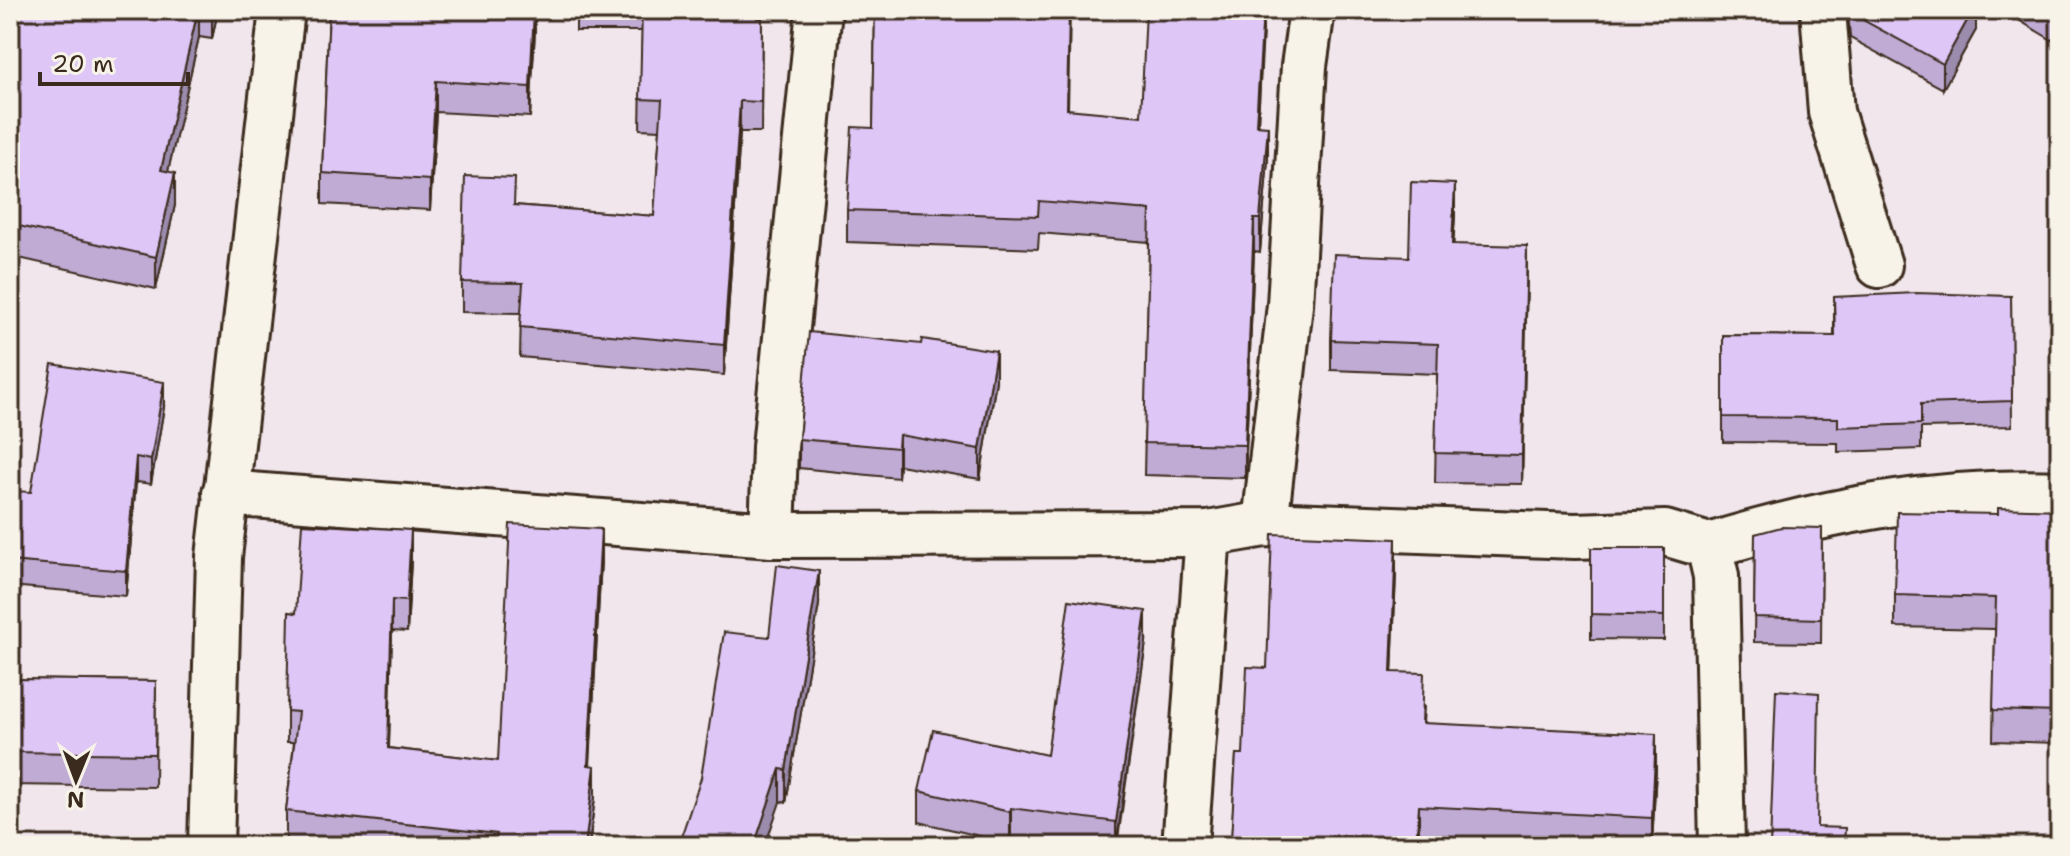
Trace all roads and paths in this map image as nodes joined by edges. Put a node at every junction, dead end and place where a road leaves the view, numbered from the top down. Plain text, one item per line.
1 (282, 10) edge
2 (819, 10) edge
3 (1312, 10) edge
4 (1823, 10) edge
5 (1879, 265) dead end
6 (225, 493) junction
7 (2060, 494) edge
8 (1265, 524) junction
9 (1208, 534) junction
10 (772, 535) junction
11 (1709, 546) junction
12 (211, 846) edge
13 (1185, 846) edge
14 (1722, 846) edge

1 - 6 street
2 - 10 street
3 - 8 street
4 - 5 street
6 - 10 street
6 - 12 street
7 - 11 street
8 - 9 street
8 - 11 street
9 - 10 street
9 - 13 street
11 - 14 street

